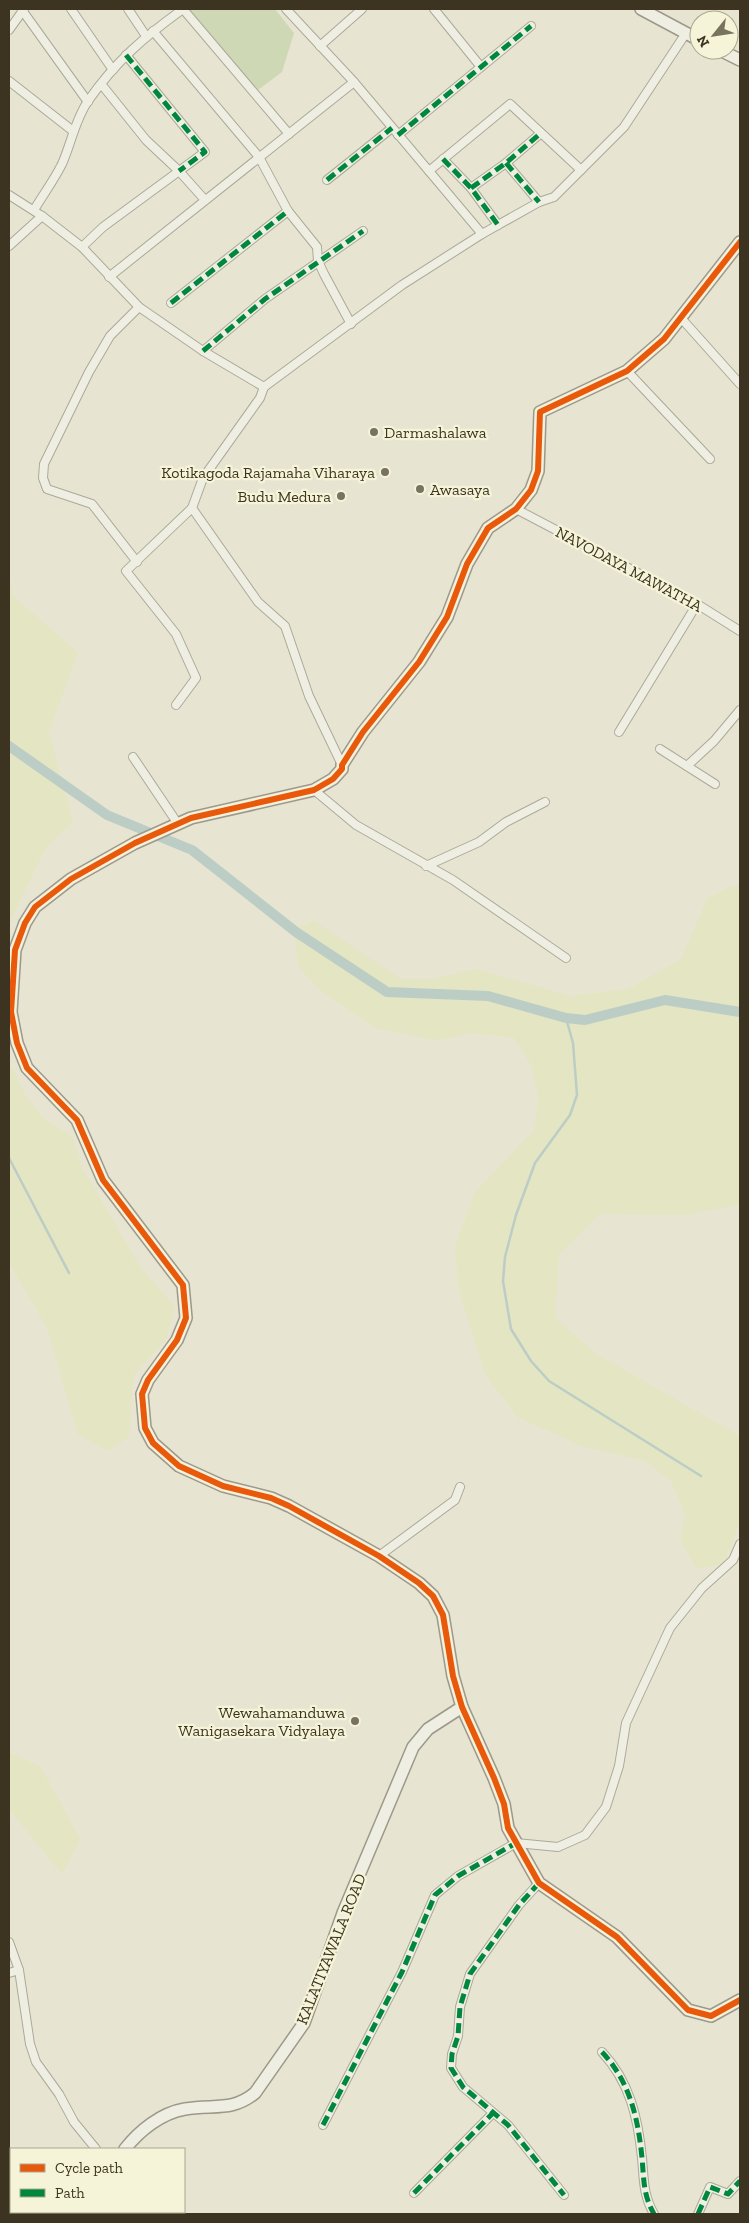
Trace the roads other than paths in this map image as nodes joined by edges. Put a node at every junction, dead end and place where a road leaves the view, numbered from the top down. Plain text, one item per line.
1 (71, 9) edge
2 (128, 9) edge
3 (183, 9) edge
4 (286, 9) edge
5 (362, 9) edge
6 (434, 9) edge
7 (641, 9) edge
8 (23, 10) edge
9 (531, 26) dead end
10 (9, 30) edge
11 (153, 31) junction
12 (686, 33) junction
13 (689, 35) edge
14 (146, 36) junction
15 (320, 46) junction
16 (126, 55) junction
17 (481, 67) junction
18 (113, 70) junction
19 (9, 81) edge
20 (354, 82) junction
21 (102, 85) junction
22 (88, 102) junction
23 (392, 128) junction
24 (73, 131) junction
25 (541, 133) junction
26 (289, 134) junction
27 (398, 135) junction
28 (259, 157) junction
29 (443, 159) junction
30 (506, 163) junction
31 (581, 170) junction
32 (179, 171) junction
33 (429, 171) junction
34 (327, 180) dead end
35 (471, 188) junction
36 (9, 195) edge
37 (204, 200) junction
38 (539, 202) junction
39 (34, 210) junction
40 (288, 211) junction
41 (42, 216) junction
42 (498, 224) junction
43 (363, 231) dead end
44 (482, 234) junction
45 (740, 242) edge
46 (9, 246) edge
47 (82, 247) junction
48 (318, 260) junction
49 (109, 277) junction
50 (171, 303) dead end
51 (139, 307) junction
52 (681, 318) junction
53 (351, 324) junction
54 (203, 351) junction
55 (627, 371) junction
56 (740, 384) edge
57 (264, 387) junction
58 (710, 459) dead end
59 (192, 508) junction
60 (516, 509) junction
61 (137, 562) junction
62 (697, 604) junction
63 (740, 631) edge
64 (176, 706) dead end
65 (740, 710) edge
66 (619, 732) dead end
67 (660, 749) dead end
68 (133, 757) dead end
69 (342, 765) junction
70 (687, 766) junction
71 (715, 784) dead end
72 (314, 790) junction
73 (545, 802) dead end
74 (178, 824) junction
75 (426, 866) junction
76 (566, 958) dead end
77 (11, 974) edge
78 (460, 1487) dead end
79 (740, 1544) edge
80 (378, 1556) junction
81 (462, 1707) junction
82 (516, 1843) junction
83 (540, 1883) junction
84 (9, 1942) edge
85 (19, 1970) junction
86 (9, 1972) edge
87 (740, 2000) edge
88 (602, 2052) dead end
89 (492, 2112) junction
90 (323, 2125) dead end
91 (95, 2148) edge
92 (126, 2148) edge
93 (740, 2181) edge
94 (414, 2194) dead end
95 (564, 2195) dead end
96 (654, 2214) edge
97 (698, 2214) edge

1 - 18 street
2 - 14 street
3 - 11 street
3 - 26 street
4 - 15 street
5 - 15 street
6 - 17 street
7 - 12 street
8 - 10 street
8 - 22 street
9 - 17 street
11 - 14 street
11 - 28 street
12 - 13 street
12 - 31 street
14 - 16 street
15 - 20 street
16 - 18 street
16 - 32 street
17 - 27 street
18 - 21 street
19 - 24 street
20 - 23 street
20 - 26 street
21 - 22 street
21 - 32 street
22 - 24 street
23 - 27 street
23 - 34 street
24 - 39 street
25 - 29 street
25 - 30 street
25 - 31 street
26 - 28 street
27 - 33 street
28 - 37 street
28 - 40 street
29 - 33 street
29 - 35 street
30 - 35 street
30 - 38 street
31 - 38 street
32 - 37 street
32 - 47 street
33 - 44 street
35 - 42 street
36 - 39 street
37 - 49 street
38 - 42 street
39 - 41 street
40 - 48 street
40 - 50 street
41 - 46 street
41 - 47 street
42 - 44 street
43 - 48 street
44 - 53 street
45 - 52 street
47 - 49 street
48 - 53 street
48 - 54 street
49 - 51 street
51 - 54 street
51 - 61 street
52 - 55 street
52 - 56 street
53 - 57 street
54 - 57 street
55 - 58 street
55 - 60 street
57 - 59 street
59 - 61 street
59 - 69 street
60 - 62 street, NAVODAYA MAWATHA
60 - 69 street
61 - 64 street
62 - 63 street, NAVODAYA MAWATHA
62 - 66 street
65 - 70 street
67 - 70 street
68 - 74 street
69 - 72 street
70 - 71 street
72 - 74 street
72 - 75 street
73 - 75 street
74 - 77 street
75 - 76 street
77 - 80 street
78 - 80 street
79 - 82 street
80 - 81 street
81 - 82 street
81 - 92 street, KALATIYAWALA ROAD
82 - 83 street
82 - 90 street
83 - 87 street
83 - 89 street
84 - 85 street
85 - 86 street
85 - 91 street
88 - 96 street
89 - 94 street
89 - 95 street
93 - 97 street

